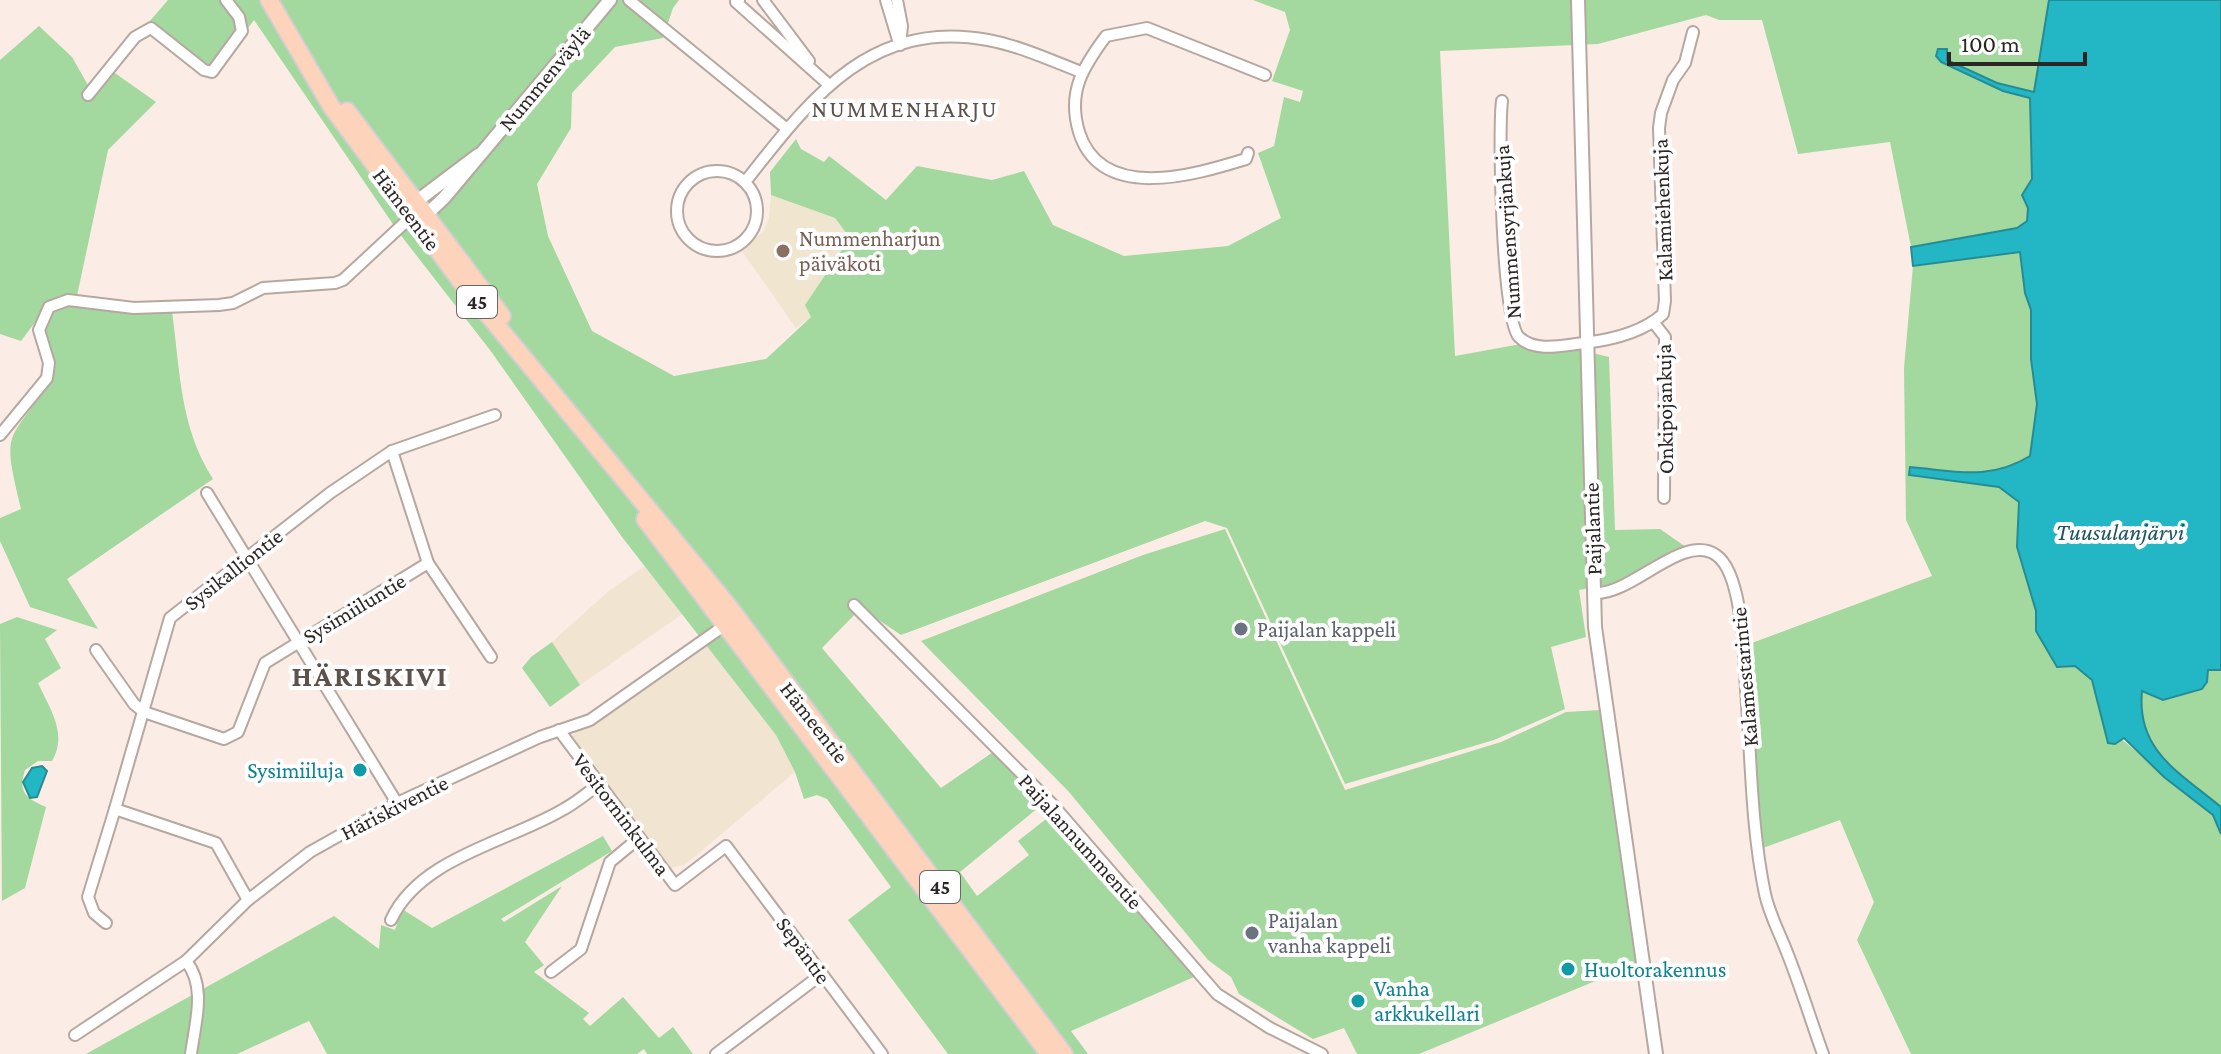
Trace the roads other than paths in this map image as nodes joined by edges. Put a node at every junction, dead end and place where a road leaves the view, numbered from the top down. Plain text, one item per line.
1 (226, 0) edge
2 (269, 0) edge
3 (610, 0) edge
4 (629, 0) edge
5 (739, 0) edge
6 (763, 0) edge
7 (886, 0) edge
8 (897, 0) edge
9 (1578, 0) edge
10 (1693, 32) dead end
11 (899, 42) junction
12 (1081, 72) junction
13 (1265, 75) dead end
14 (824, 80) junction
15 (88, 95) dead end
16 (1502, 101) dead end
17 (787, 129) junction
18 (1248, 153) dead end
19 (745, 182) junction
20 (419, 211) junction
21 (1654, 323) junction
22 (1588, 342) junction
23 (495, 415) dead end
24 (0, 435) edge
25 (392, 451) junction
26 (207, 493) dead end
27 (1664, 498) dead end
28 (246, 557) junction
29 (428, 563) junction
30 (1594, 593) junction
31 (854, 605) dead end
32 (731, 621) junction
33 (298, 643) junction
34 (96, 650) dead end
35 (491, 657) dead end
36 (144, 712) junction
37 (559, 730) junction
38 (600, 784) junction
39 (397, 803) junction
40 (115, 809) junction
41 (639, 838) junction
42 (726, 846) joint
43 (248, 900) junction
44 (391, 920) dead end
45 (106, 923) dead end
46 (186, 961) junction
47 (551, 972) dead end
48 (822, 974) junction
49 (75, 1035) dead end
50 (878, 1053) edge
51 (191, 1054) edge
52 (716, 1054) edge
53 (1049, 1054) edge
54 (1064, 1054) edge
55 (1322, 1054) edge
56 (1656, 1054) edge
57 (1823, 1054) edge

1 - 15 street
2 - 20 main road, Hämeentie / 45
3 - 20 street, Nummenväylä
4 - 17 street
5 - 14 street
6 - 14 street
7 - 11 street
8 - 11 street
9 - 22 street, Paijalantie
10 - 21 street, Kalamiehenkuja
11 - 12 street
11 - 14 street
12 - 13 street
12 - 18 street
14 - 17 street
16 - 22 street, Nummensyrjänkuja
17 - 19 street
19 - 19 street
20 - 24 street
20 - 32 main road, Hämeentie / 45
21 - 22 street
21 - 27 street, Onkipojankuja
22 - 30 street, Paijalantie
23 - 25 street, Sysikalliontie
25 - 28 street, Sysikalliontie
25 - 29 street
26 - 28 street
28 - 33 street
28 - 36 street, Sysikalliontie
29 - 33 street, Sysimiiluntie
29 - 35 street
30 - 56 street, Paijalantie
30 - 57 street, Kalamestarintie
31 - 55 street, Paijalannummentie
32 - 37 street, Häriskiventie
32 - 53 main road, Hämeentie / 45
32 - 54 main road, Hämeentie / 45
33 - 36 street, Sysimiiluntie
33 - 39 street
34 - 36 street
36 - 40 street, Sysikalliontie
37 - 38 street, Vesitorninkulma
37 - 39 street, Häriskiventie
38 - 41 street, Vesitorninkulma
38 - 44 street
39 - 43 street, Häriskiventie
40 - 43 street
40 - 45 street, Sysikalliontie
41 - 42 street, Vesitorninkulma
41 - 47 street
42 - 48 street, Sepäntie
43 - 46 street, Häriskiventie
46 - 49 street, Häriskiventie
46 - 51 street
48 - 50 street, Sepäntie
48 - 52 street

